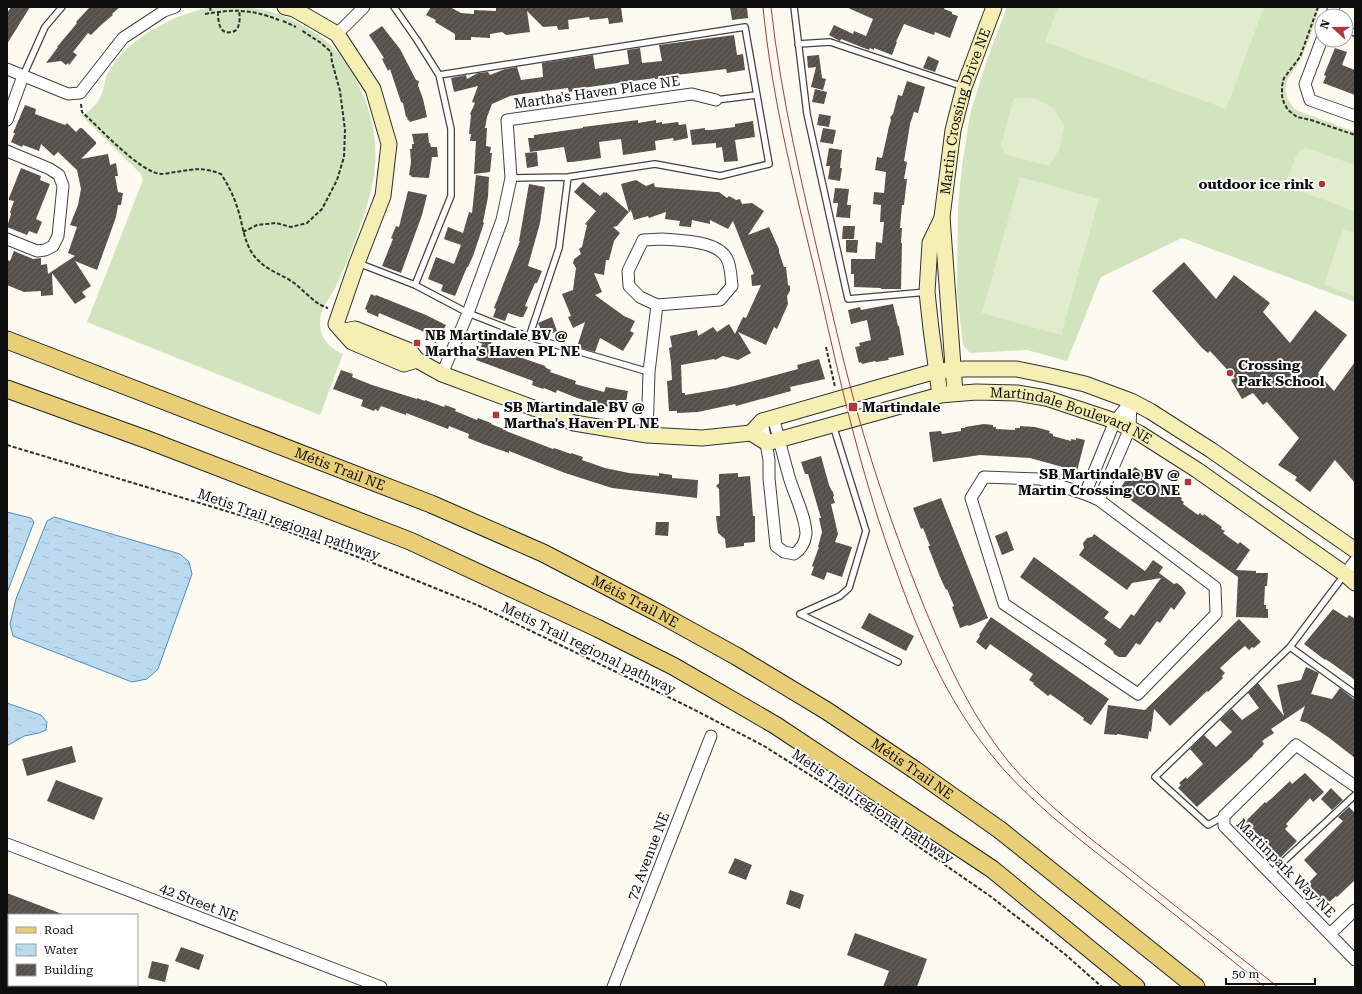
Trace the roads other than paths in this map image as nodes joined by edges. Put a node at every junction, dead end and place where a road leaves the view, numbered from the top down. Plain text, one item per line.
1 (62, 7) edge
2 (175, 7) edge
3 (285, 7) edge
4 (364, 7) edge
5 (394, 7) edge
6 (794, 7) edge
7 (994, 7) edge
8 (337, 34) junction
9 (798, 44) junction
10 (1319, 48) edge
11 (7, 70) edge
12 (439, 75) junction
13 (23, 76) junction
14 (964, 87) junction
15 (756, 95) junction
16 (716, 100) joint
17 (1355, 116) edge
18 (7, 120) edge
19 (7, 151) edge
20 (568, 177) junction
21 (511, 178) junction
22 (942, 217) junction
23 (7, 240) edge
24 (357, 263) junction
25 (415, 285) junction
26 (927, 292) junction
27 (657, 305) junction
28 (468, 313) junction
29 (529, 337) junction
30 (7, 340) edge
31 (953, 369) junction
32 (936, 371) junction
33 (649, 372) junction
34 (442, 374) junction
35 (7, 389) edge
36 (955, 393) junction
37 (940, 395) junction
38 (1131, 401) junction
39 (768, 419) junction
40 (1115, 421) junction
41 (833, 425) junction
42 (1130, 428) junction
43 (751, 433) junction
44 (647, 434) junction
45 (773, 442) junction
46 (1085, 494) junction
47 (1098, 500) junction
48 (1355, 550) edge
49 (1355, 561) edge
50 (1350, 579) edge
51 (1290, 647) junction
52 (898, 662) dead end
53 (1355, 694) edge
54 (710, 736) dead end
55 (1355, 786) edge
56 (1355, 795) edge
57 (1224, 816) junction
58 (7, 844) edge
59 (1271, 873) junction
60 (1355, 910) edge
61 (1330, 934) junction
62 (1355, 960) edge
63 (381, 987) edge
64 (613, 987) edge
65 (1136, 987) edge
66 (1196, 987) edge

1 - 13 lane
2 - 13 street
3 - 8 street
4 - 8 street
5 - 12 lane
6 - 9 lane
7 - 14 street, Martin Crossing Drive NE
8 - 24 street
9 - 14 lane
9 - 26 lane
10 - 17 street
11 - 13 street
12 - 15 lane
12 - 25 lane
13 - 18 street
14 - 22 street, Martin Crossing Drive NE
15 - 16 lane
15 - 20 lane
16 - 21 street, Martha's Haven Place NE
19 - 23 street
20 - 21 lane
20 - 29 lane
21 - 28 street, Martha's Haven Place NE
22 - 26 street, Martin Crossing Drive NE
22 - 31 street, Martin Crossing Drive NE
24 - 25 lane
24 - 34 street
25 - 28 lane
26 - 32 street, Martin Crossing Drive NE
27 - 27 street
27 - 33 street
28 - 29 lane
28 - 34 street, Martha's Haven Place NE
29 - 33 lane
30 - 66 main road, Métis Trail NE
31 - 32 street, Martindale Boulevard NE
31 - 36 street, Martin Crossing Drive NE
31 - 38 street, Martindale Boulevard NE
32 - 37 street, Martin Crossing Drive NE
32 - 39 street, Martindale Boulevard NE
33 - 44 street
34 - 44 street
35 - 65 main road
36 - 37 street, Martindale Boulevard NE
36 - 40 street, Martindale Boulevard NE
37 - 41 street, Martindale Boulevard NE
38 - 40 street
38 - 42 street
38 - 48 street, Martindale Boulevard NE
39 - 43 street
39 - 45 street
40 - 42 street, Martindale Boulevard NE
40 - 46 street
41 - 45 street, Martindale Boulevard NE
41 - 52 lane
42 - 47 street
42 - 50 street, Martindale Boulevard NE
43 - 44 street
43 - 45 street
45 - 45 street
46 - 47 street
46 - 47 street
49 - 50 street
50 - 51 lane
51 - 53 lane
51 - 57 lane
54 - 64 street, 72 Avenue NE
55 - 57 street, Martinpark Way NE
56 - 59 lane
57 - 59 street, Martinpark Way NE
58 - 63 street, 42 Street NE
59 - 61 street, Martinpark Way NE
60 - 61 street, Martinpark Way NE
61 - 62 street

